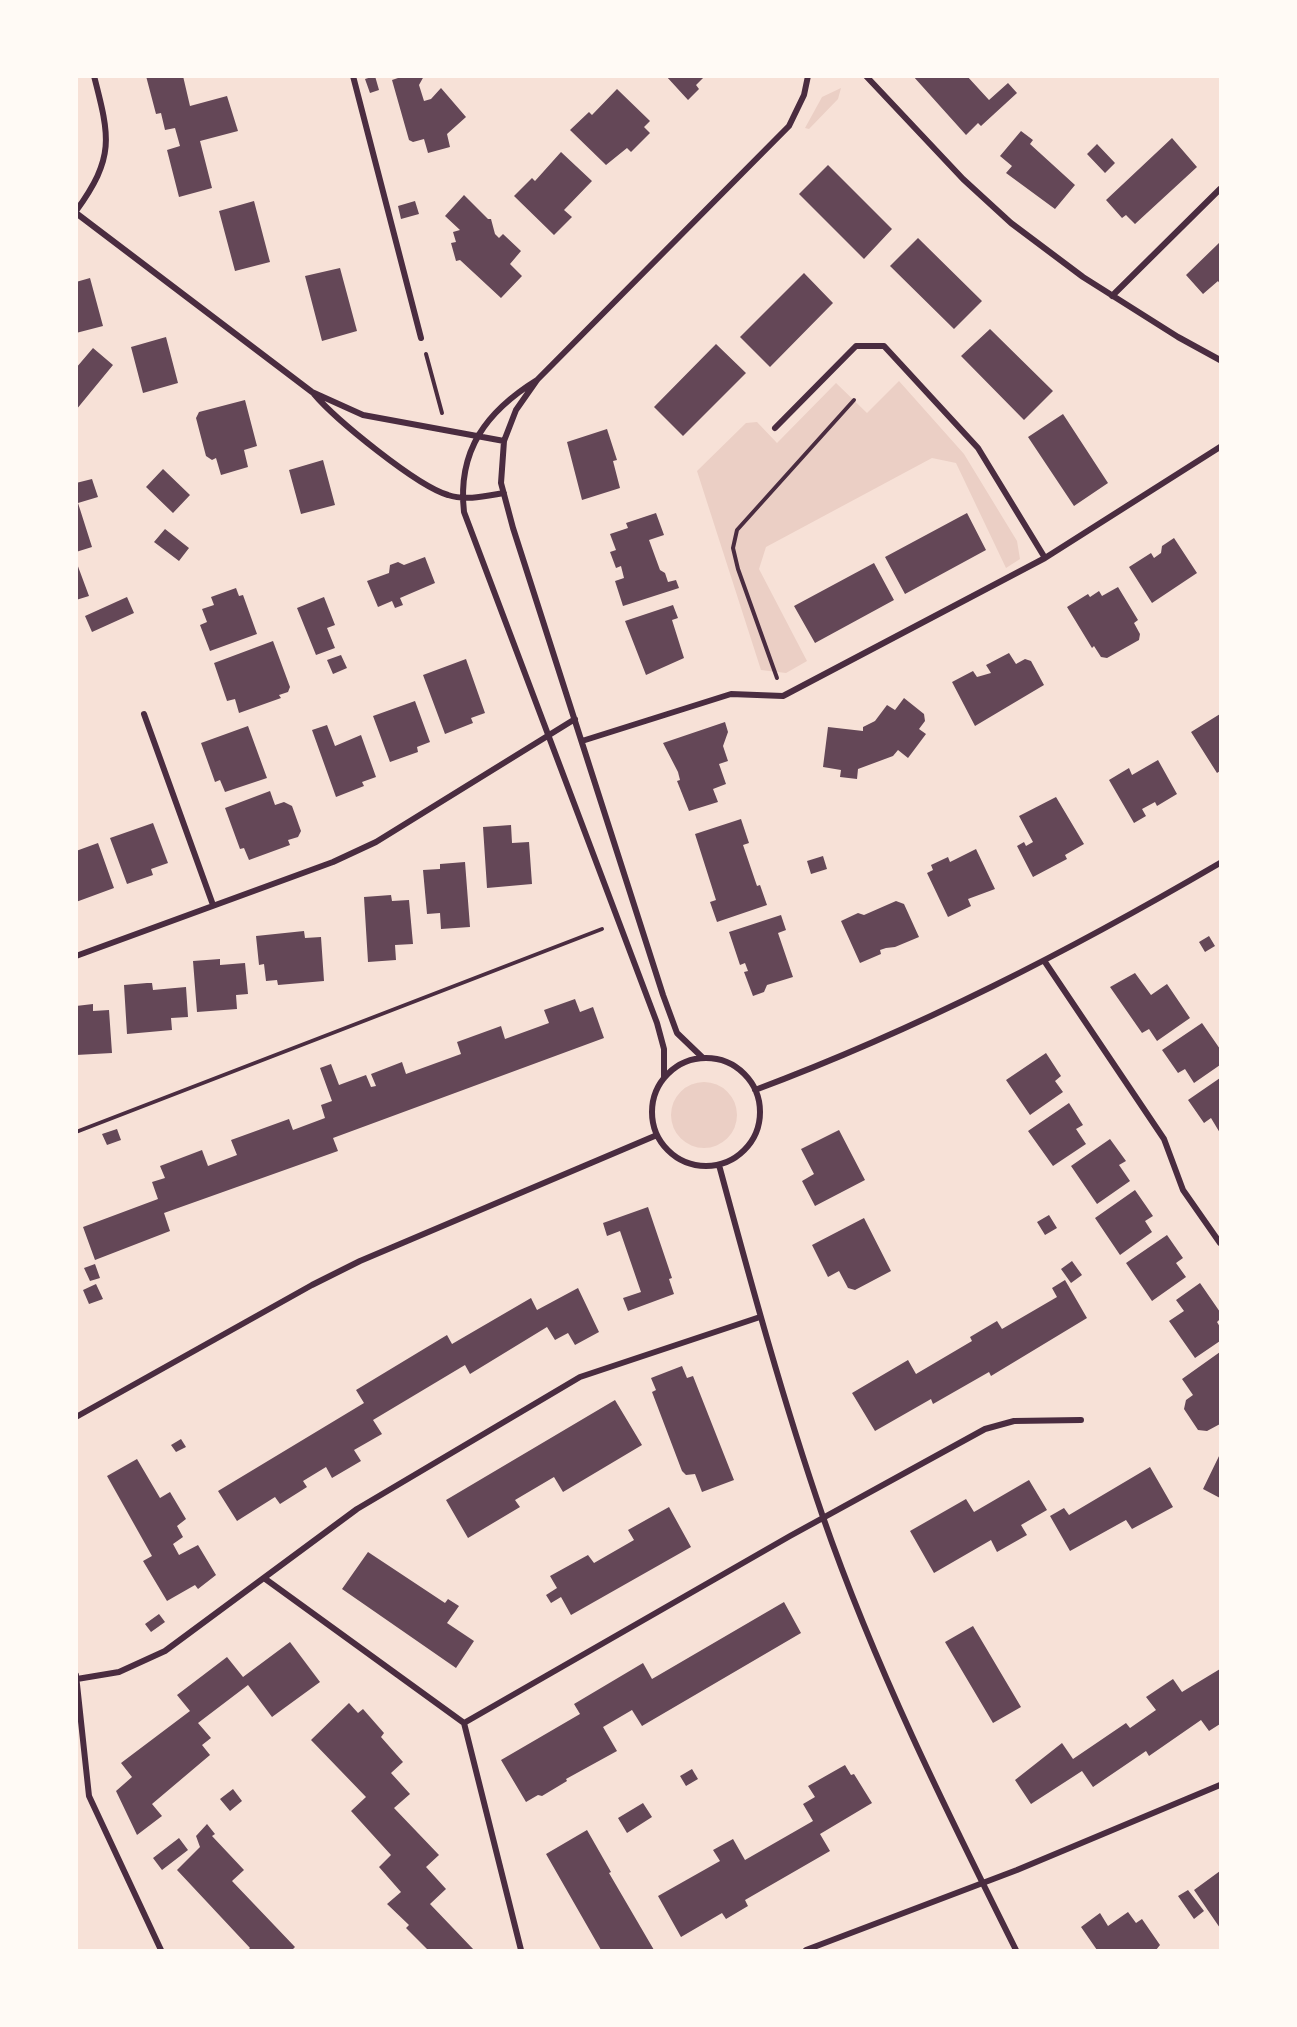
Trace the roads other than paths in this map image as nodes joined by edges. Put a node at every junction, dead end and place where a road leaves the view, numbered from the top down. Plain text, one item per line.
1 (94, 76) edge
2 (353, 76) edge
3 (808, 76) edge
4 (866, 76) edge
5 (1221, 189) edge
6 (76, 212) edge
7 (1112, 296) junction
8 (421, 338) road end
9 (1221, 360) edge
10 (537, 380) junction
11 (312, 392) junction
12 (775, 428) dead end
13 (477, 438) junction
14 (504, 441) junction
15 (1221, 447) edge
16 (504, 493) junction
17 (463, 498) junction
18 (1046, 558) junction
19 (144, 714) dead end
20 (575, 718) junction
21 (549, 736) junction
22 (582, 741) junction
23 (1221, 863) edge
24 (213, 905) junction
25 (76, 956) edge
26 (1045, 962) junction
27 (704, 1058) junction
28 (664, 1078) junction
29 (755, 1090) junction
30 (657, 1135) junction
31 (719, 1165) junction
32 (1221, 1243) edge
33 (760, 1317) junction
34 (76, 1418) edge
35 (1081, 1420) dead end
36 (823, 1518) junction
37 (264, 1578) junction
38 (76, 1675) edge
39 (77, 1680) edge
40 (464, 1723) junction
41 (1221, 1785) edge
42 (982, 1884) junction
43 (161, 1950) edge
44 (520, 1950) edge
45 (806, 1950) edge
46 (1016, 1950) edge

1 - 6 street
2 - 8 street
3 - 10 street
4 - 7 street
5 - 7 street
6 - 11 street
7 - 9 street
10 - 13 street
10 - 14 street
11 - 13 street
11 - 17 street
12 - 18 street
13 - 14 street
13 - 17 street
14 - 16 street
15 - 18 street
16 - 17 street
16 - 20 street
17 - 21 street
18 - 22 street
19 - 24 street
20 - 21 street
20 - 22 street
21 - 24 street
21 - 28 street
22 - 27 street
23 - 26 street
24 - 25 street
26 - 29 street
26 - 32 street
27 - 28 street
27 - 29 street
28 - 30 street
29 - 31 street
30 - 31 street
30 - 34 street
31 - 33 street
33 - 36 street
33 - 37 street
35 - 36 street
36 - 40 street
36 - 42 street
37 - 39 street
37 - 40 street
38 - 39 street
39 - 43 street
40 - 44 street
41 - 42 street
42 - 45 street
42 - 46 street

